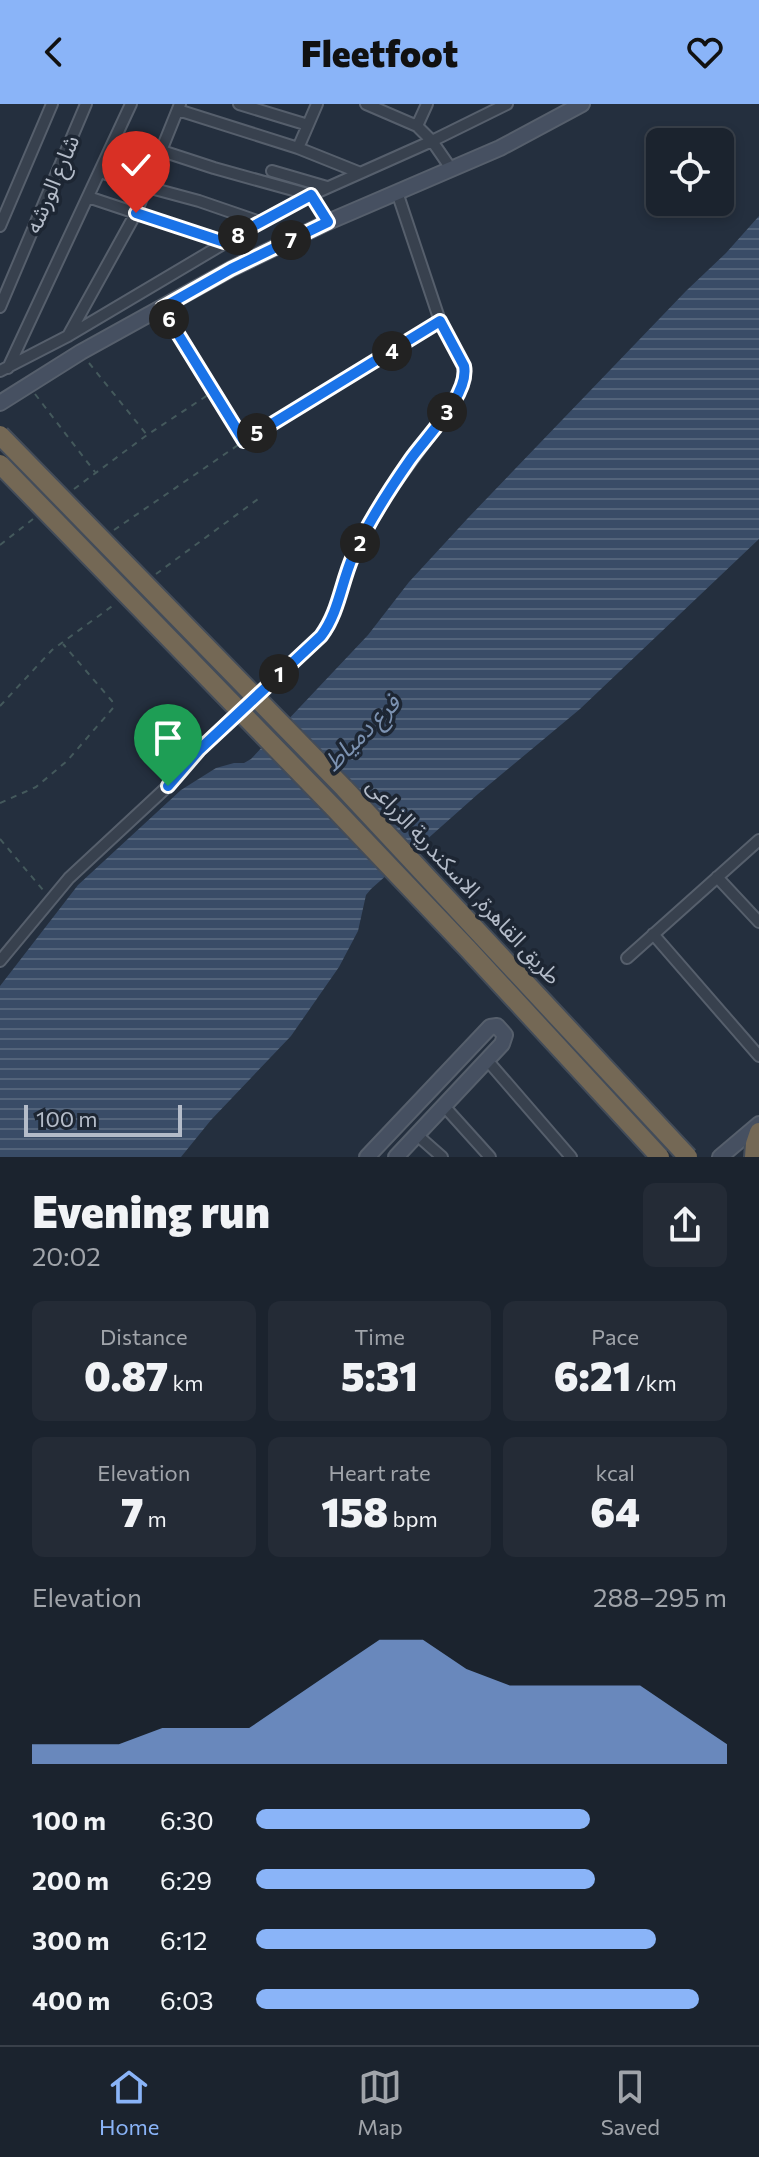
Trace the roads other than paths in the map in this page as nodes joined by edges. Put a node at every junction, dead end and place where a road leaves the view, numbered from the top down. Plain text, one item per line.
1 (52, 104) edge
2 (86, 104) edge
3 (131, 104) edge
4 (317, 104) edge
5 (366, 104) edge
6 (427, 104) edge
7 (487, 104) edge
8 (507, 104) edge
9 (582, 104) edge
10 (244, 105) edge
11 (380, 106) edge
12 (179, 107) edge
13 (481, 117) junction
14 (308, 125) junction
15 (417, 126) junction
16 (432, 141) junction
17 (298, 148) junction
18 (162, 151) junction
19 (452, 170) junction
20 (272, 171) dead end
21 (100, 172) junction
22 (358, 172) junction
23 (147, 187) junction
24 (327, 187) junction
25 (397, 192) junction
26 (311, 195) junction
27 (88, 197) junction
28 (136, 213) junction
29 (260, 222) junction
30 (328, 222) junction
31 (0, 226) edge
32 (0, 307) edge
33 (68, 336) junction
34 (4, 370) edge
35 (1, 401) edge
36 (0, 435) edge
37 (0, 464) edge
38 (757, 847) edge
39 (717, 877) junction
40 (759, 922) edge
41 (653, 934) junction
42 (627, 958) dead end
43 (0, 961) edge
44 (759, 1056) edge
45 (487, 1060) junction
46 (444, 1106) junction
47 (759, 1124) edge
48 (759, 1132) edge
49 (417, 1135) junction
50 (400, 1155) edge
51 (367, 1157) edge
52 (442, 1157) edge
53 (490, 1157) edge
54 (571, 1157) edge
55 (660, 1157) edge
56 (688, 1157) edge
57 (720, 1157) edge
58 (754, 1157) edge

1 - 31 street
2 - 32 street, شارع الورشه
3 - 21 street
4 - 14 street
5 - 11 street
6 - 15 street
7 - 13 street
8 - 13 street
9 - 19 street
10 - 14 street
11 - 15 street
12 - 17 street
12 - 18 street
13 - 16 street
14 - 17 street
15 - 16 street
16 - 19 street
16 - 22 street
17 - 22 street
18 - 23 street
18 - 26 street
19 - 25 street
20 - 24 street
21 - 23 street
21 - 27 street
22 - 24 street
23 - 28 street
23 - 29 street
24 - 26 street
25 - 30 street
25 - 43 street
26 - 29 street
26 - 30 street
27 - 28 street
27 - 34 street
28 - 33 street
29 - 33 street
30 - 35 street
33 - 34 street
36 - 56 highway, طريق القاهرة, الاسكندرية الزراعى, bridge
37 - 55 highway, طريق القاهرة, الاسكندرية الزراعى, bridge
38 - 39 street
39 - 40 street
39 - 41 street
41 - 42 street
41 - 44 street
45 - 46 street
45 - 51 street
45 - 54 street
46 - 49 street
46 - 53 street
47 - 57 street
48 - 58 highway
49 - 50 street
49 - 52 street

